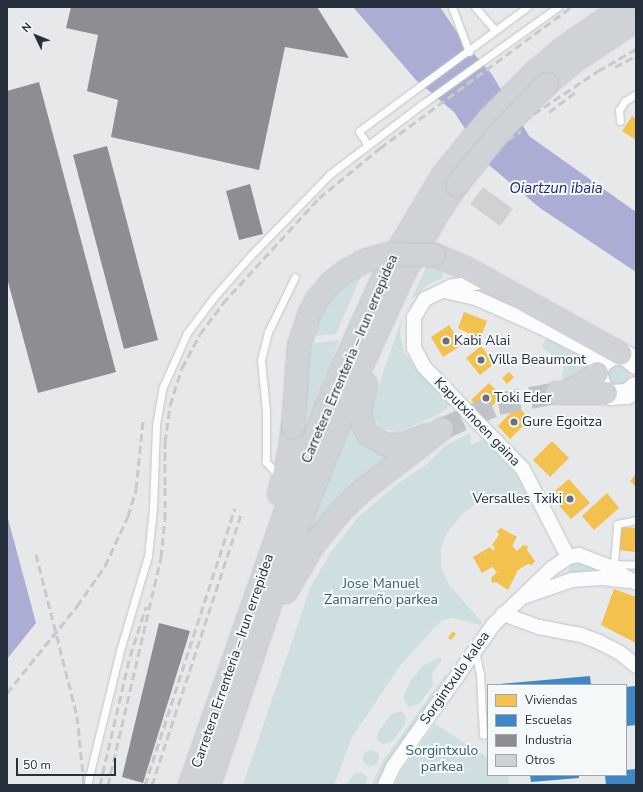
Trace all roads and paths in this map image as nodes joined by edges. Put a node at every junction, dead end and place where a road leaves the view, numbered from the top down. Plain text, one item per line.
1 (452, 7) edge
2 (475, 7) edge
3 (527, 7) edge
4 (558, 7) edge
5 (603, 7) edge
6 (632, 17) edge
7 (495, 30) junction
8 (566, 46) junction
9 (468, 52) junction
10 (541, 78) junction
11 (636, 94) edge
12 (620, 121) dead end
13 (367, 144) junction
14 (450, 180) junction
15 (295, 277) dead end
16 (491, 281) junction
17 (437, 291) junction
18 (373, 340) junction
19 (628, 359) edge
20 (597, 372) junction
21 (635, 389) edge
22 (606, 393) junction
23 (284, 479) junction
24 (636, 520) edge
25 (566, 558) junction
26 (267, 560) junction
27 (606, 563) junction
28 (636, 565) edge
29 (594, 578) junction
30 (572, 580) junction
31 (635, 583) edge
32 (507, 609) junction
33 (257, 642) junction
34 (475, 651) junction
35 (636, 666) edge
36 (483, 735) dead end
37 (87, 785) edge
38 (190, 785) edge
39 (209, 785) edge
40 (385, 785) edge

1 - 9 lane
2 - 7 lane
3 - 7 lane
4 - 13 lane
5 - 8 main road
6 - 8 main road, Carretera Errenteria – Irun errepidea
6 - 10 main road, Carretera Errenteria – Irun errepidea
7 - 9 lane
8 - 10 main road, Carretera Errenteria – Irun errepidea
9 - 13 lane
10 - 14 main road, Carretera Errenteria – Irun errepidea, bridge
11 - 12 lane
13 - 37 lane
14 - 18 main road, Carretera Errenteria – Irun errepidea
14 - 26 main road, Carretera Errenteria – Irun errepidea
15 - 23 lane
16 - 17 street, Kaputxinoen gaina
16 - 19 main road
16 - 23 main road, bridge
17 - 20 street
17 - 25 street, Kaputxinoen gaina
18 - 33 main road, Carretera Errenteria – Irun errepidea
18 - 33 main road
19 - 20 main road
20 - 22 main road
20 - 22 main road
21 - 22 main road
23 - 26 main road
24 - 27 lane
25 - 27 street
25 - 30 street
25 - 32 street
26 - 38 main road, Carretera Errenteria – Irun errepidea
27 - 28 lane
27 - 29 street
27 - 31 street
29 - 30 street
29 - 31 street
30 - 32 street
32 - 34 street, Sorgintxulo kalea
32 - 35 street
33 - 39 main road, Carretera Errenteria – Irun errepidea
34 - 36 lane
34 - 40 street, Sorgintxulo kalea

